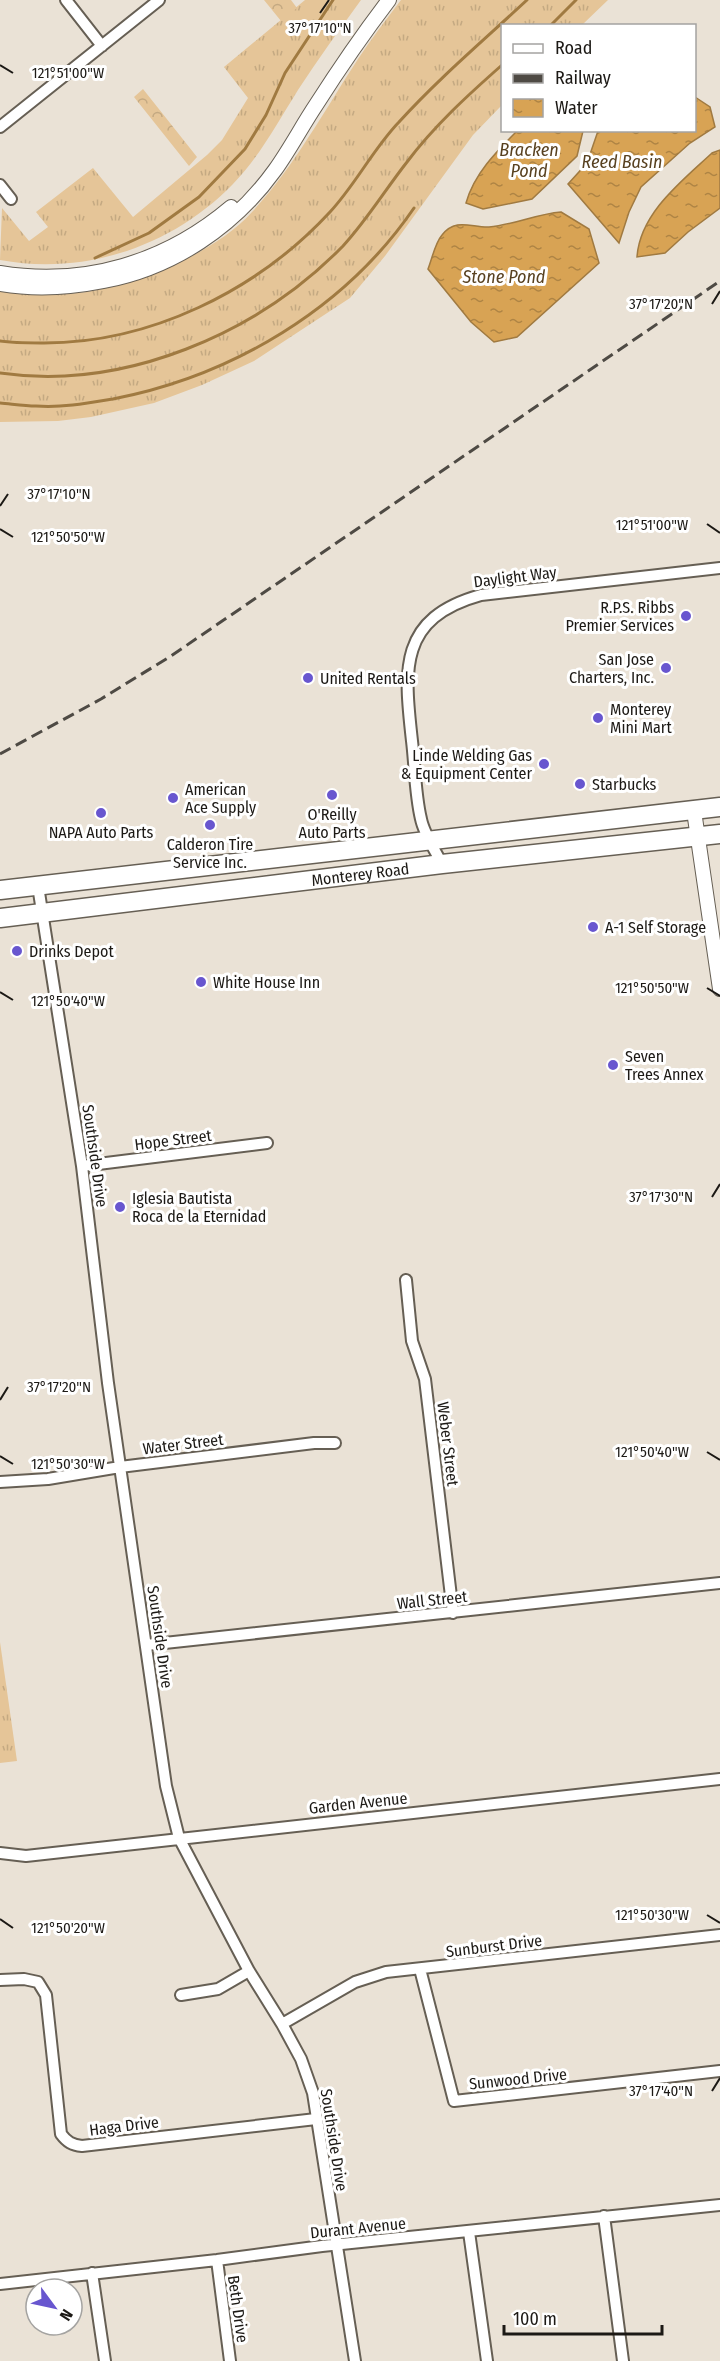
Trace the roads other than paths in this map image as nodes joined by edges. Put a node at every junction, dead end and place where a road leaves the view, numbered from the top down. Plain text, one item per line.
1 (66, 0) edge
2 (159, 0) edge
3 (377, 0) edge
4 (389, 0) edge
5 (102, 46) junction
6 (0, 127) edge
7 (0, 185) edge
8 (11, 199) dead end
9 (0, 273) edge
10 (0, 284) edge
11 (720, 568) edge
12 (720, 807) edge
13 (694, 811) junction
14 (720, 834) edge
15 (699, 837) junction
16 (431, 841) junction
17 (442, 864) junction
18 (38, 886) junction
19 (0, 890) edge
20 (41, 912) junction
21 (0, 918) edge
22 (720, 989) edge
23 (267, 1143) dead end
24 (82, 1166) junction
25 (406, 1280) dead end
26 (335, 1443) dead end
27 (120, 1467) junction
28 (0, 1482) edge
29 (720, 1583) edge
30 (453, 1613) junction
31 (146, 1645) junction
32 (720, 1779) edge
33 (178, 1838) junction
34 (0, 1852) edge
35 (720, 1935) edge
36 (420, 1969) junction
37 (249, 1971) junction
38 (0, 1980) edge
39 (181, 1995) dead end
40 (282, 2024) junction
41 (720, 2071) edge
42 (316, 2119) junction
43 (720, 2205) edge
44 (604, 2216) junction
45 (469, 2232) junction
46 (337, 2245) junction
47 (217, 2260) junction
48 (92, 2273) junction
49 (0, 2284) edge
50 (105, 2361) edge
51 (230, 2361) edge
52 (355, 2361) edge
53 (487, 2361) edge
54 (623, 2361) edge

1 - 5 street
2 - 5 street
3 - 9 street
4 - 10 street
5 - 6 street
7 - 8 street
11 - 16 street, Daylight Way
12 - 13 main road, Monterey Road
13 - 15 street
13 - 16 main road, Monterey Road
14 - 15 main road, Monterey Road
15 - 17 main road, Monterey Road
15 - 22 street
16 - 17 street, Daylight Way
16 - 18 main road, Monterey Road
17 - 20 main road, Monterey Road
18 - 19 main road, Monterey Road
18 - 20 street, Southside Drive
20 - 21 main road, Monterey Road
20 - 24 street, Southside Drive
23 - 24 street, Hope Street
24 - 27 street, Southside Drive
25 - 30 street, Weber Street
26 - 27 street, Water Street
27 - 28 street, Water Street
27 - 31 street, Southside Drive
29 - 30 street, Wall Street
30 - 31 street, Wall Street
31 - 33 street, Southside Drive
32 - 33 street, Garden Avenue
33 - 34 street, Garden Avenue
33 - 37 street, Southside Drive
35 - 36 street, Sunburst Drive
36 - 40 street, Sunburst Drive
36 - 41 street, Sunwood Drive
37 - 39 street
37 - 40 street, Southside Drive
38 - 42 street, Haga Drive
40 - 42 street, Southside Drive
42 - 46 street, Southside Drive
43 - 44 street, Durant Avenue
44 - 45 street, Durant Avenue
44 - 54 street
45 - 46 street, Durant Avenue
45 - 53 street
46 - 47 street, Durant Avenue
46 - 52 street, Southside Drive
47 - 48 street, Durant Avenue
47 - 51 street, Beth Drive
48 - 49 street, Durant Avenue
48 - 50 street

